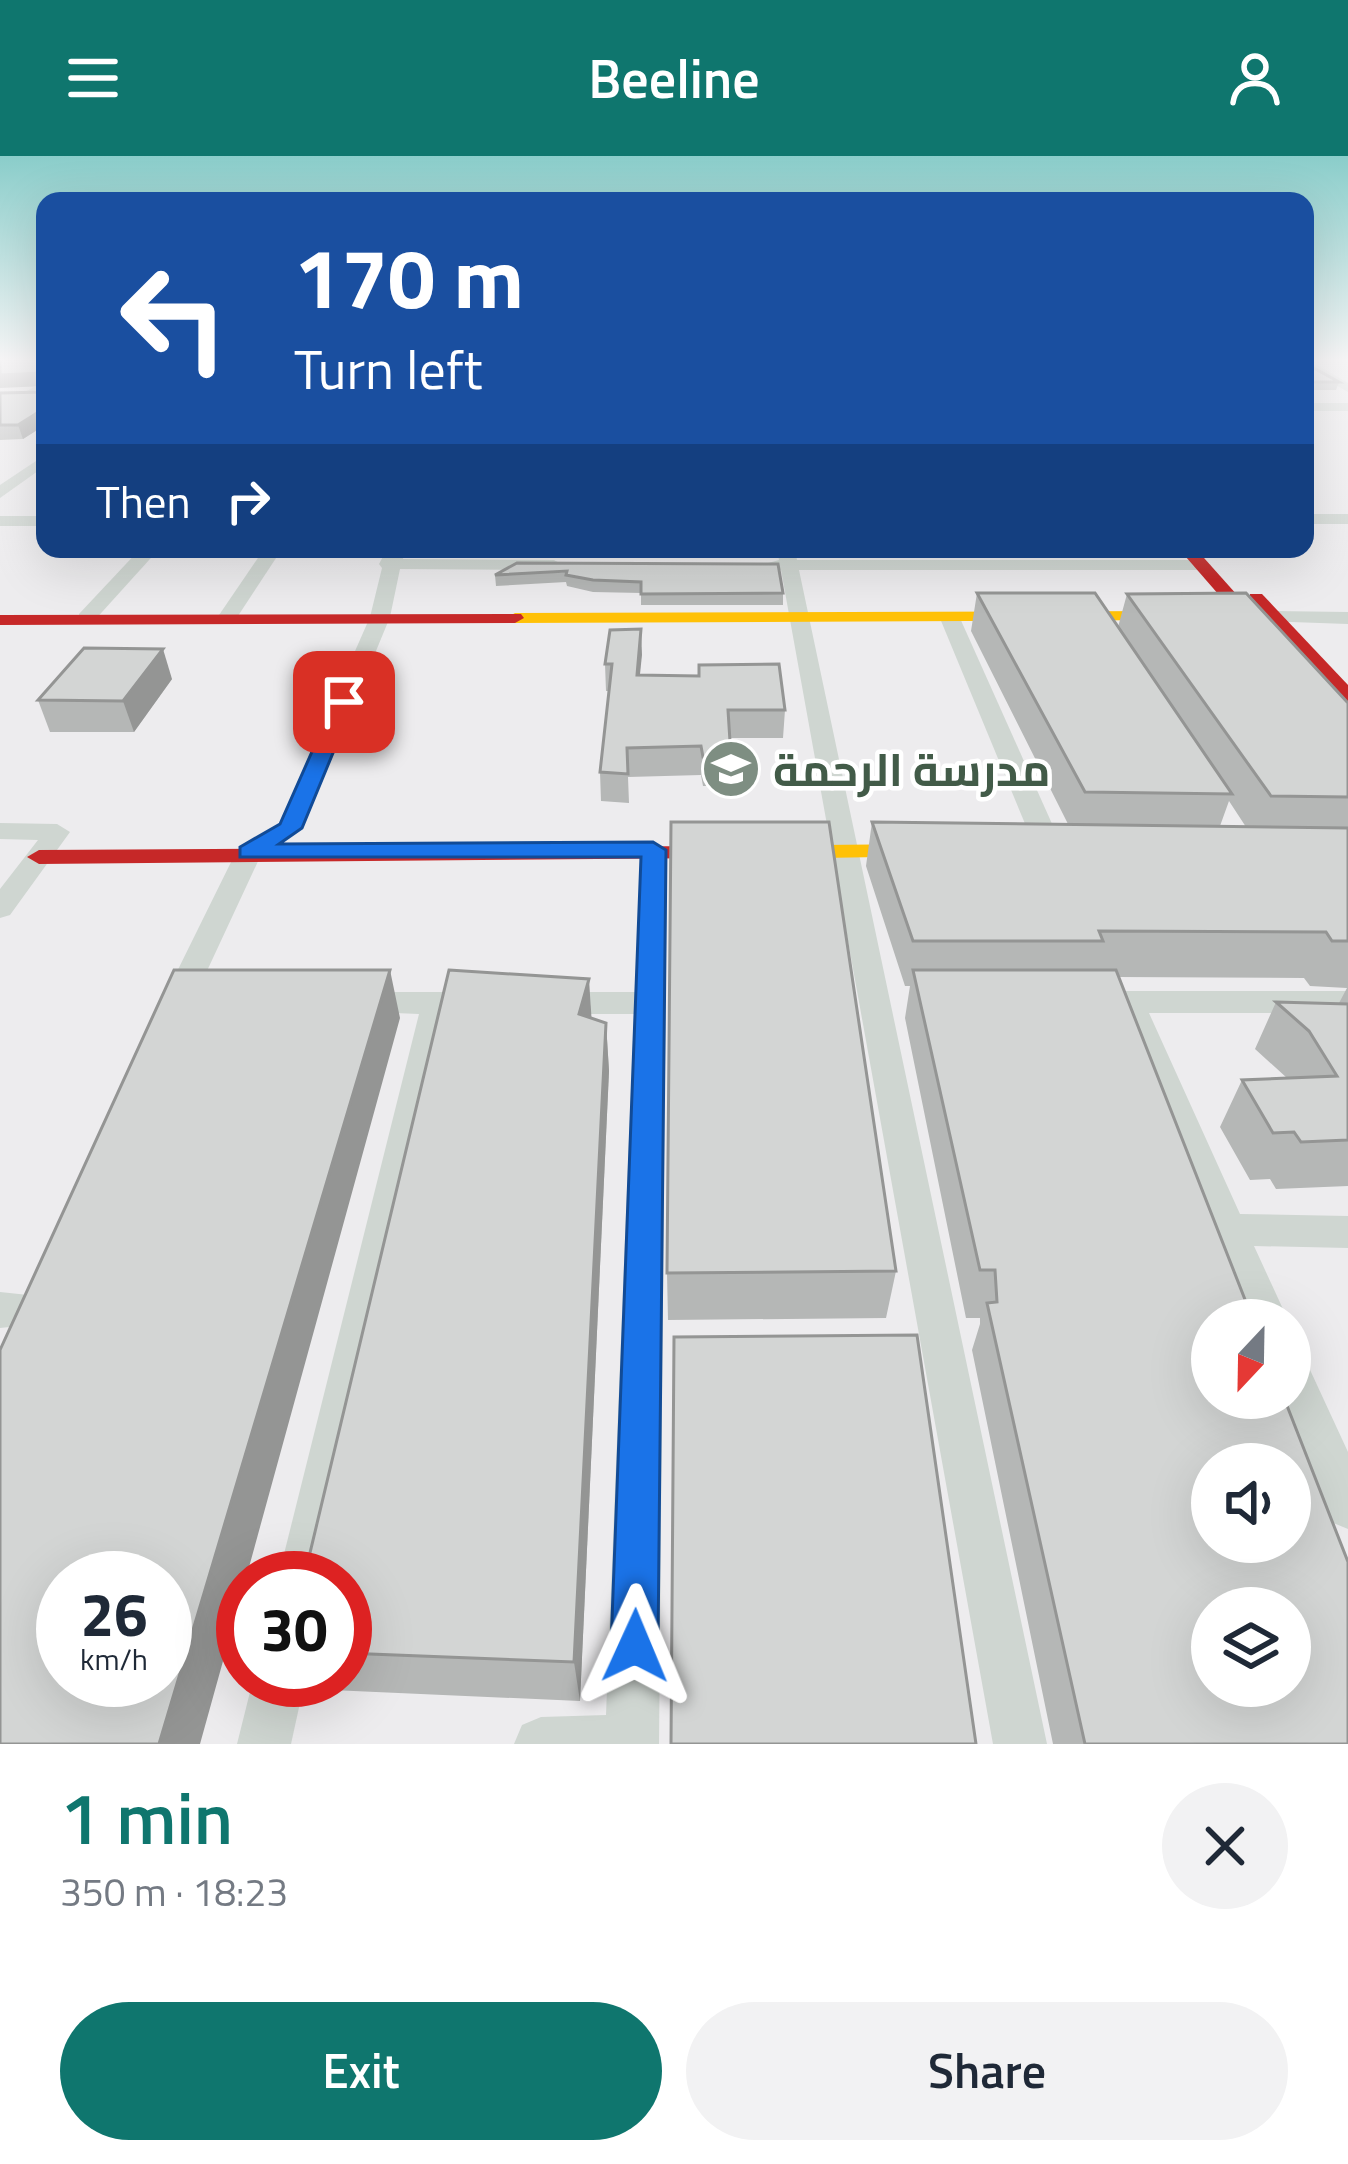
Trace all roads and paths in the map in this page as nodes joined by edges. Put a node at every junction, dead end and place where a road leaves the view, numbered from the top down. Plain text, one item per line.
1 (36, 452) edge
2 (36, 466) edge
3 (0, 478) edge
4 (0, 493) edge
5 (1314, 519) edge
6 (1348, 519) edge
7 (0, 521) edge
8 (36, 521) edge
9 (143, 558) edge
10 (267, 558) edge
11 (392, 558) edge
12 (541, 558) edge
13 (783, 558) edge
14 (788, 558) edge
15 (1203, 558) edge
16 (574, 565) edge
17 (745, 565) edge
18 (949, 616) junction
19 (380, 617) junction
20 (800, 617) junction
21 (1260, 617) junction
22 (227, 618) junction
23 (1348, 618) edge
24 (86, 619) junction
25 (0, 620) edge
26 (1348, 697) edge
27 (1348, 733) edge
28 (0, 831) edge
29 (845, 849) junction
30 (653, 850) junction
31 (249, 852) junction
32 (960, 852) edge
33 (1051, 855) edge
34 (39, 857) junction
35 (0, 909) edge
36 (177, 1002) junction
37 (225, 1002) edge
38 (1060, 1002) edge
39 (1128, 1002) junction
40 (1348, 1002) edge
41 (319, 1003) edge
42 (437, 1003) junction
43 (650, 1003) junction
44 (158, 1043) edge
45 (1228, 1230) junction
46 (1348, 1232) edge
47 (51, 1269) edge
48 (1258, 1299) edge
49 (16, 1321) edge
50 (689, 1359) edge
51 (642, 1360) junction
52 (1310, 1419) edge
53 (1347, 1501) edge
54 (309, 1551) edge
55 (273, 1707) edge
56 (632, 1743) edge
57 (264, 1744) edge
58 (541, 1744) edge
59 (1020, 1744) edge

1 - 3 street
2 - 4 street
5 - 6 street
7 - 8 street
9 - 24 street
10 - 22 street
11 - 19 street
12 - 16 street
13 - 17 street
14 - 20 street
15 - 21 street
18 - 20 street
18 - 21 street
18 - 33 street
19 - 20 street
19 - 22 street
19 - 31 street
20 - 29 street
21 - 23 street
21 - 26 street
21 - 27 street
22 - 24 street
24 - 25 street
28 - 34 street
29 - 30 street
29 - 32 street
29 - 59 street
30 - 31 street
30 - 43 street
31 - 34 street
31 - 36 street
34 - 35 street
36 - 37 street
36 - 44 street
38 - 39 street
39 - 40 street
39 - 45 street
41 - 42 street
42 - 43 street
42 - 54 street
43 - 51 street
45 - 46 street
45 - 48 street
47 - 49 street
50 - 51 street
51 - 56 street
52 - 53 street
55 - 57 street
56 - 58 street

